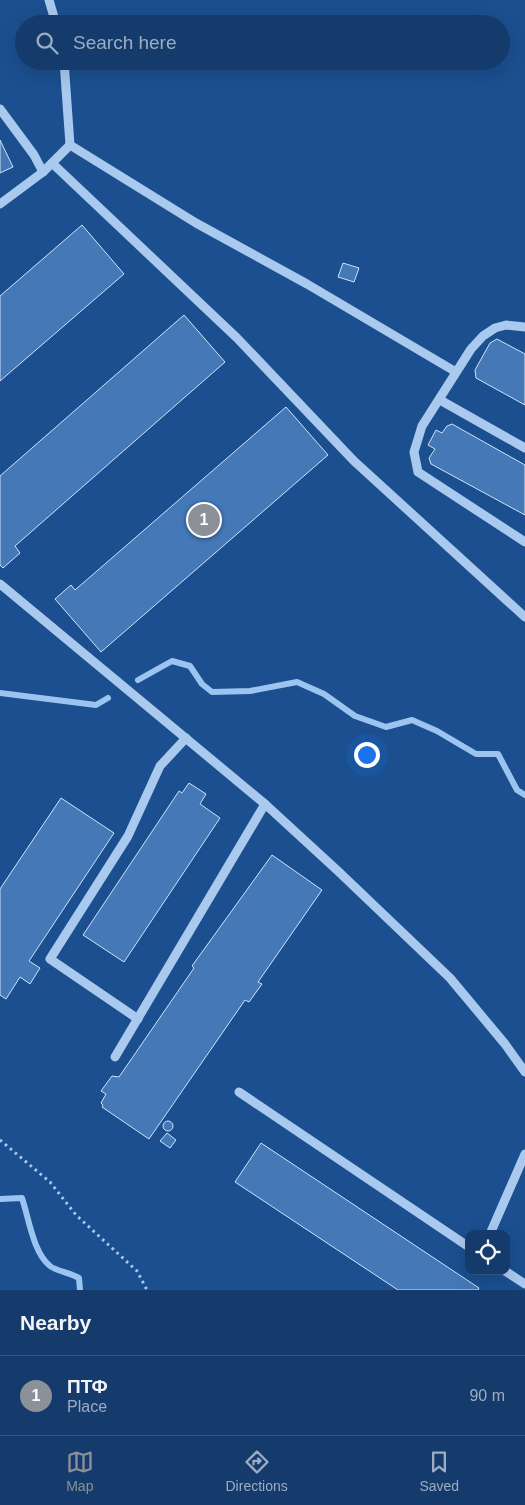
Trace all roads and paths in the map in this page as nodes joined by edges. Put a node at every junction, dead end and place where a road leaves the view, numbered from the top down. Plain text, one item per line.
1 (49, 0) edge
2 (53, 15) edge
3 (65, 70) edge
4 (0, 109) edge
5 (70, 145) junction
6 (52, 163) junction
7 (43, 172) junction
8 (0, 204) edge
9 (525, 328) edge
10 (456, 372) junction
11 (440, 400) junction
12 (525, 448) edge
13 (525, 542) edge
14 (0, 584) edge
15 (525, 617) edge
16 (186, 738) junction
17 (265, 804) junction
18 (138, 1019) junction
19 (115, 1058) dead end
20 (525, 1072) edge
21 (239, 1092) dead end
22 (0, 1140) edge
23 (525, 1154) edge
24 (492, 1230) edge
25 (465, 1244) edge
26 (510, 1274) edge
27 (525, 1284) edge
28 (147, 1290) edge

1 - 2 lane
3 - 5 lane
4 - 7 lane
5 - 6 lane
5 - 10 lane
6 - 7 lane
6 - 15 lane
7 - 8 lane
9 - 10 lane
10 - 11 lane
11 - 12 lane
11 - 13 lane
14 - 16 lane
16 - 17 lane
16 - 18 lane
17 - 18 lane
17 - 20 lane
18 - 19 lane
21 - 25 lane
22 - 28 path
23 - 24 lane
26 - 27 lane

